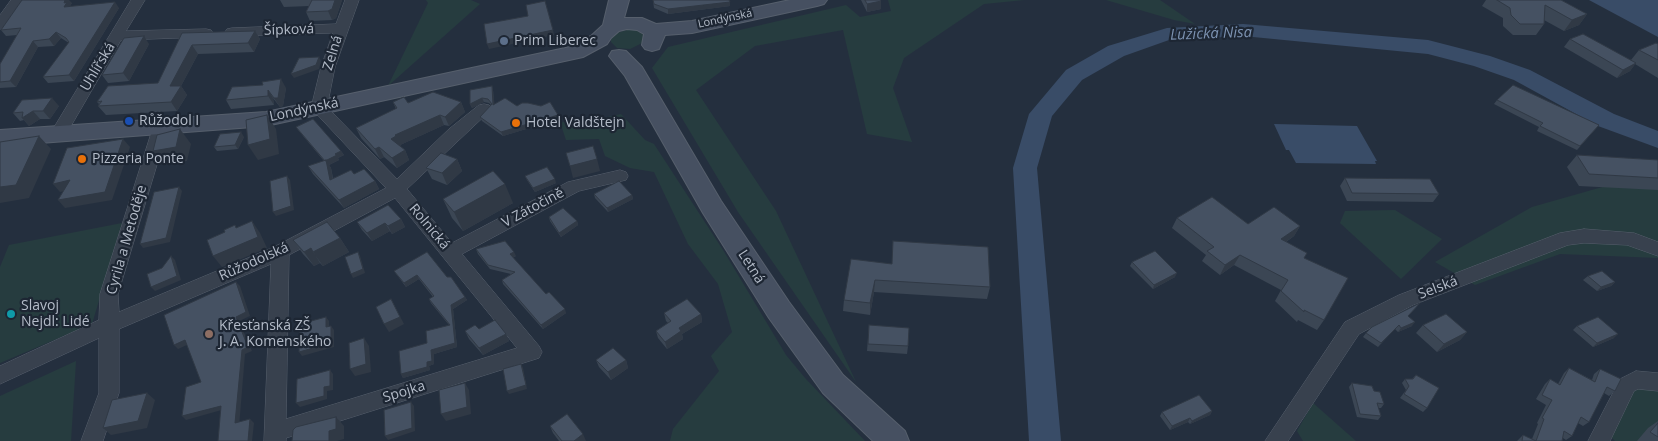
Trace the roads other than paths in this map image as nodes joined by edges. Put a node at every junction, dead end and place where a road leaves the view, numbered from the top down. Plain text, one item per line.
1 (18, 0) edge
2 (138, 0) edge
3 (352, 0) edge
4 (619, 0) edge
5 (632, 0) edge
6 (817, 0) edge
7 (0, 25) edge
8 (341, 28) junction
9 (116, 36) junction
10 (628, 44) junction
11 (319, 108) junction
12 (484, 109) edge
13 (161, 128) junction
14 (58, 134) junction
15 (0, 138) edge
16 (620, 176) dead end
17 (397, 189) junction
18 (1658, 249) edge
19 (280, 252) junction
20 (450, 252) junction
21 (110, 326) junction
22 (532, 352) joint
23 (0, 375) edge
24 (1658, 382) edge
25 (275, 436) edge
26 (92, 441) edge
27 (894, 441) edge
28 (1276, 441) edge
29 (1599, 441) edge

1 - 7 street
2 - 9 street, Uhlířská
3 - 8 street, Zelná
4 - 10 street
5 - 10 street
6 - 10 street, Londýnská
8 - 9 street, Šípková
8 - 11 street, Zelná
9 - 14 street, Uhlířská
10 - 11 street, Londýnská
10 - 27 street, Letná
11 - 13 street, Londýnská
11 - 17 street, Rolnická
12 - 17 street, Růžodolská
13 - 14 street, Londýnská
13 - 21 street, Cyrila a Metoděje
14 - 15 street, Londýnská
16 - 20 street, V Zátočině
17 - 19 street, Růžodolská
17 - 20 street, Rolnická
18 - 28 street, Selská
19 - 21 street, Růžodolská
19 - 25 street
20 - 22 street, Rolnická
21 - 23 street, Růžodolská
21 - 26 street, Cyrila a Metoděje
22 - 25 street, Spojka
24 - 29 street

